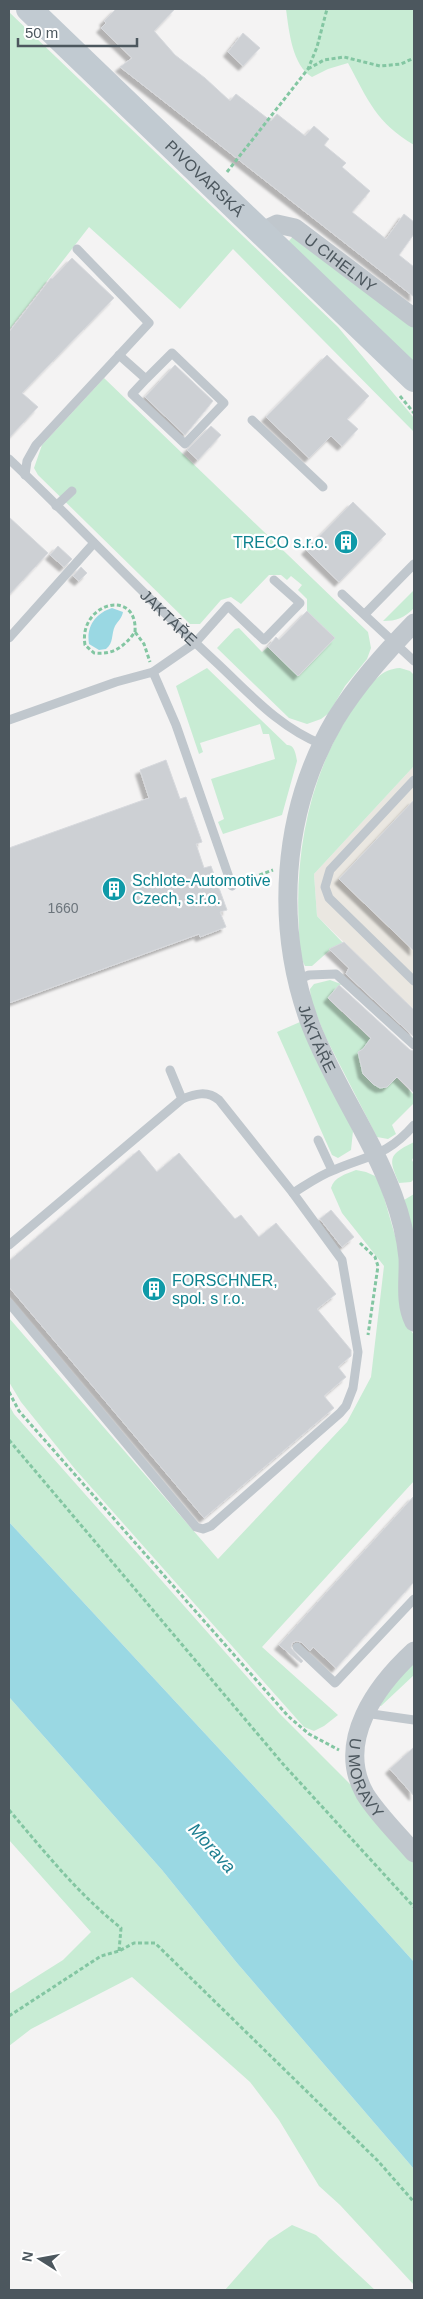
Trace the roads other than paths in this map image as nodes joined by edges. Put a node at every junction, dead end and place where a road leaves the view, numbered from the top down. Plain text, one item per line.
1 (40, 14) edge
2 (262, 231) junction
3 (77, 249) dead end
4 (414, 318) edge
5 (119, 355) junction
6 (146, 379) junction
7 (414, 379) edge
8 (252, 420) dead end
9 (9, 459) edge
10 (25, 475) junction
11 (323, 487) dead end
12 (72, 491) dead end
13 (56, 506) junction
14 (94, 543) junction
15 (414, 564) edge
16 (274, 580) dead end
17 (342, 594) dead end
18 (365, 614) junction
19 (414, 623) edge
20 (9, 638) edge
21 (395, 642) junction
22 (195, 643) junction
23 (414, 660) edge
24 (153, 672) junction
25 (9, 720) edge
26 (323, 745) junction
27 (414, 780) edge
28 (232, 886) road end
29 (297, 980) junction
30 (414, 981) edge
31 (414, 1045) edge
32 (170, 1070) dead end
33 (182, 1099) junction
34 (414, 1125) edge
35 (318, 1140) dead end
36 (376, 1155) junction
37 (332, 1170) junction
38 (293, 1193) junction
39 (9, 1245) edge
40 (9, 1304) edge
41 (414, 1322) edge
42 (414, 1599) edge
43 (297, 1647) dead end
44 (414, 1650) edge
45 (365, 1713) junction
46 (414, 1720) edge
47 (414, 1853) edge

1 - 2 main road, PIVOVARSKÁ
2 - 4 street, U CIHELNY
2 - 7 main road, PIVOVARSKÁ
3 - 5 lane
5 - 6 lane
5 - 10 lane
6 - 6 lane
8 - 11 lane
9 - 10 lane, JAKTÁŘE
10 - 13 lane, JAKTÁŘE
12 - 13 lane
13 - 14 lane, JAKTÁŘE
14 - 20 lane
14 - 22 lane, JAKTÁŘE
15 - 18 lane
16 - 22 lane
17 - 18 lane
18 - 21 lane
19 - 21 street, JAKTÁŘE
21 - 23 lane
21 - 26 street, JAKTÁŘE
22 - 24 lane
22 - 26 lane, JAKTÁŘE
24 - 25 lane
24 - 28 lane
26 - 29 street, JAKTÁŘE
27 - 30 lane
29 - 31 lane
29 - 36 street, JAKTÁŘE
32 - 33 lane
33 - 38 lane
33 - 39 lane
34 - 36 lane
35 - 37 lane
36 - 37 lane
36 - 41 street, JAKTÁŘE
37 - 38 lane
38 - 40 lane
42 - 43 lane
44 - 45 street, U MORAVY
45 - 46 lane
45 - 47 street, U MORAVY

